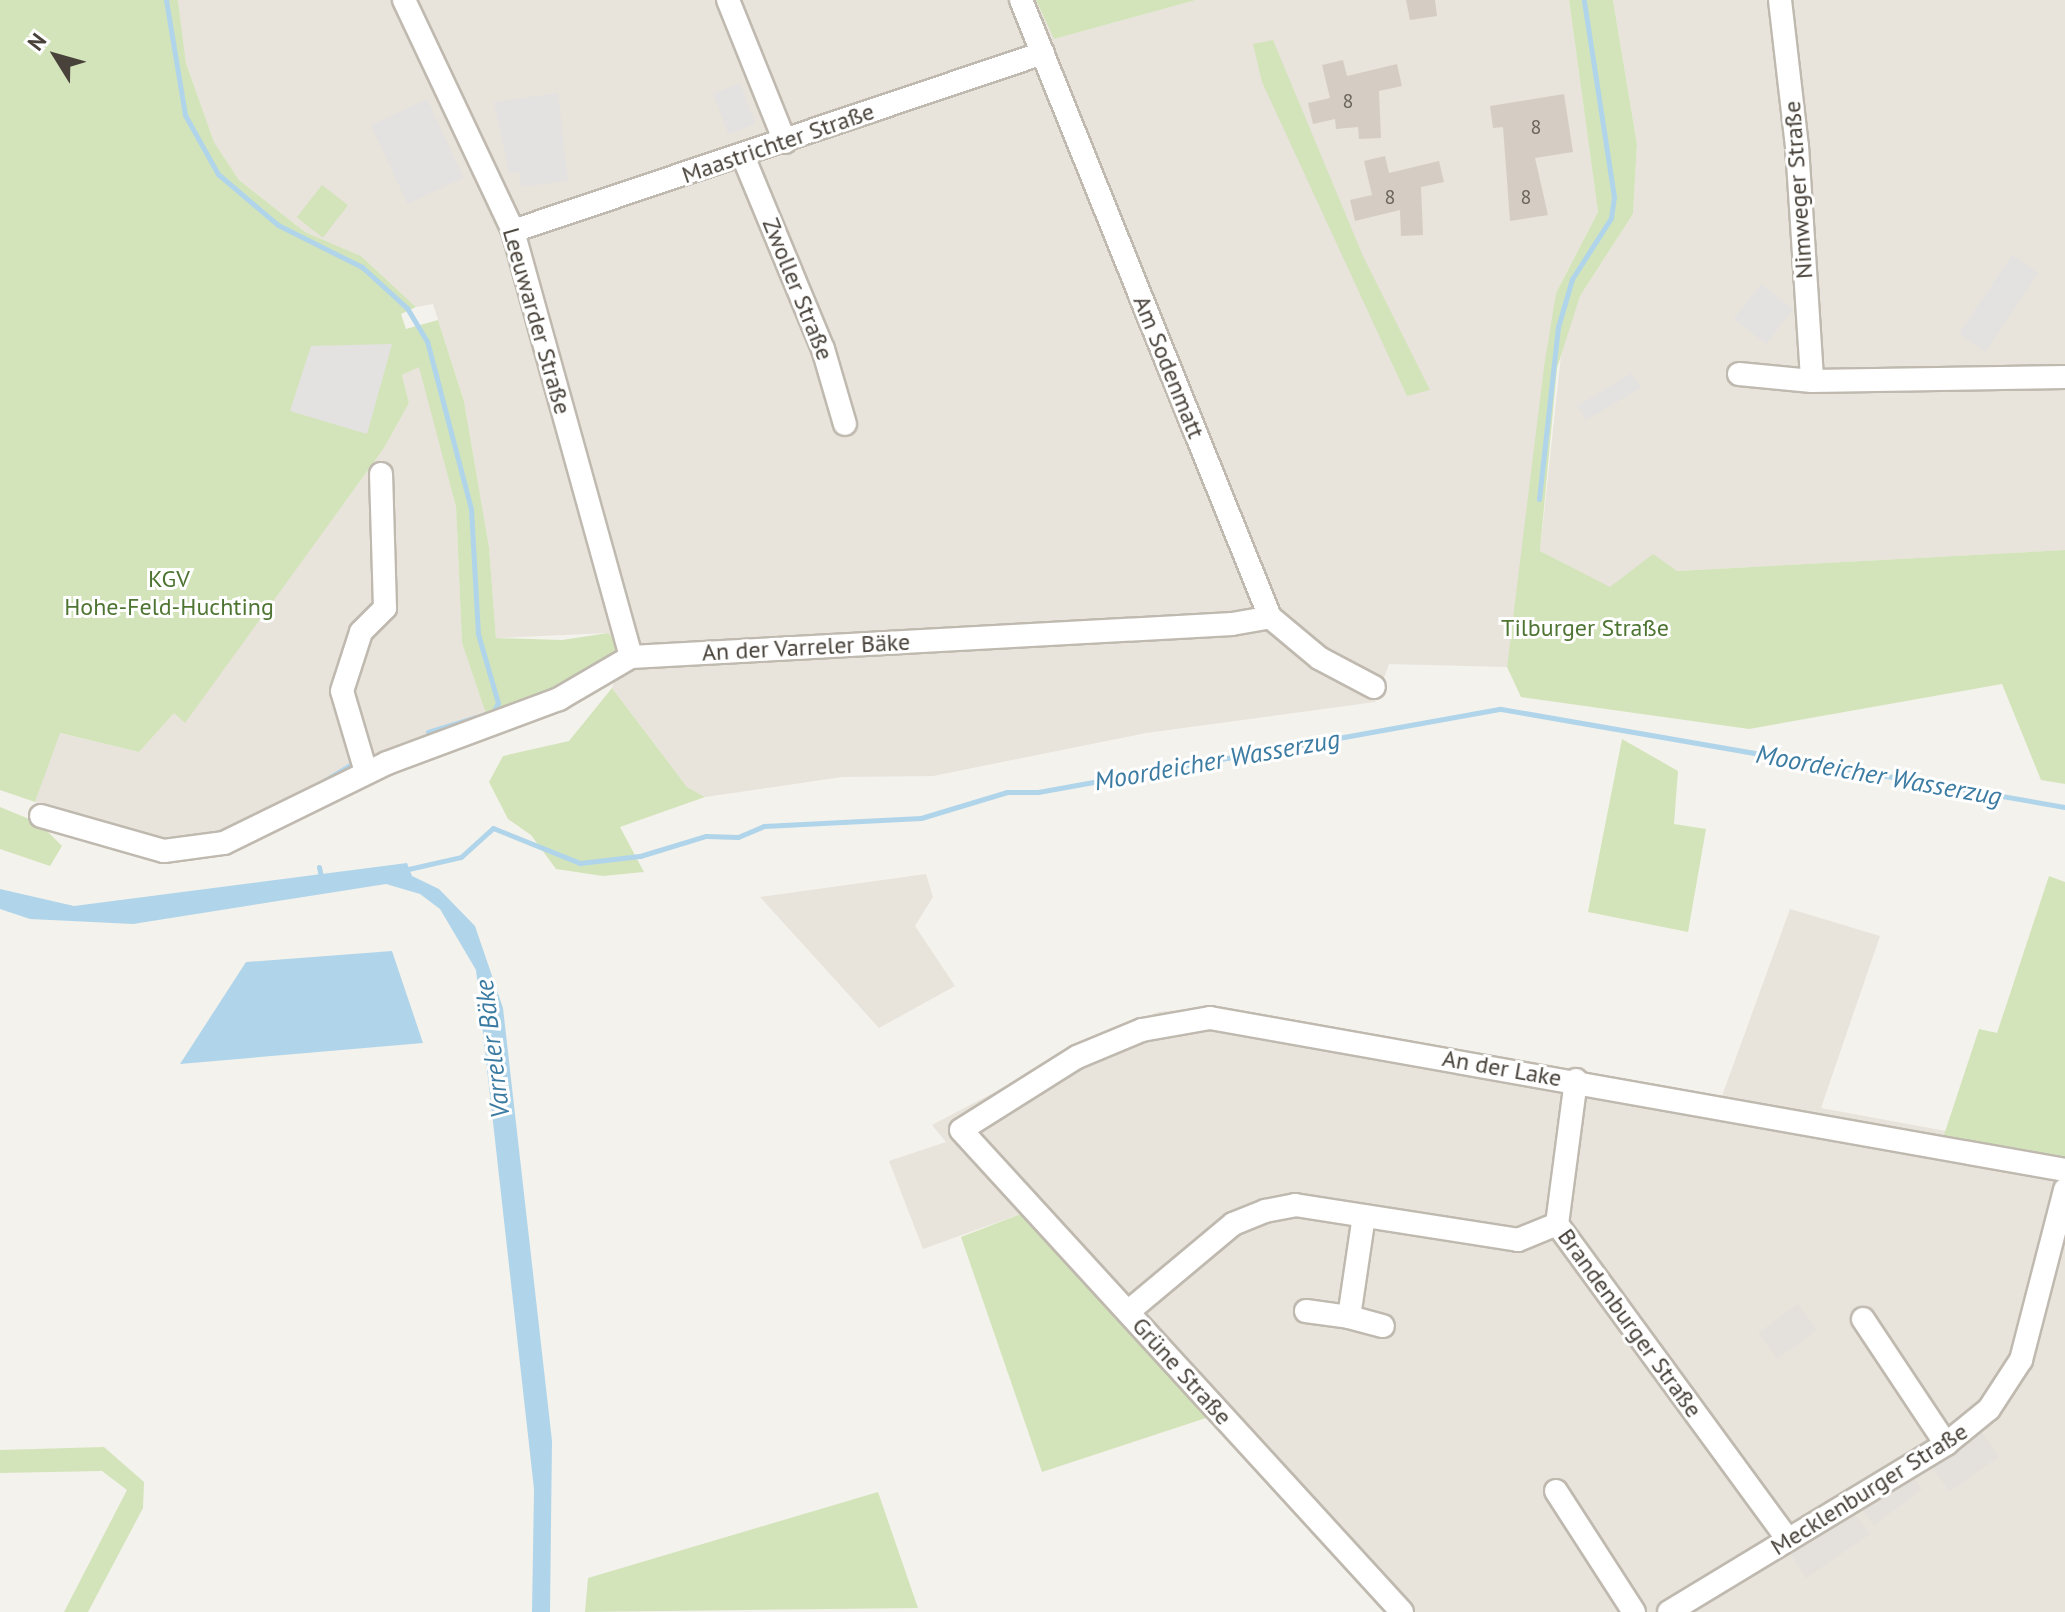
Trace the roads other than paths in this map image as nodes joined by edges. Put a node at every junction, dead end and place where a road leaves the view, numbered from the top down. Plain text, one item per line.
1 (404, 0) edge
2 (728, 0) edge
3 (1021, 0) edge
4 (1780, 0) edge
5 (1043, 53) junction
6 (785, 142) junction
7 (743, 156) junction
8 (513, 231) junction
9 (1739, 374) dead end
10 (2065, 377) edge
11 (1812, 381) junction
12 (845, 424) dead end
13 (381, 474) dead end
14 (1270, 617) junction
15 (631, 657) junction
16 (1374, 687) dead end
17 (366, 772) junction
18 (41, 816) dead end
19 (1576, 1080) junction
20 (961, 1130) joint
21 (2065, 1170) edge
22 (2065, 1190) edge
23 (1364, 1216) junction
24 (1557, 1224) junction
25 (1129, 1311) junction
26 (1306, 1311) dead end
27 (1349, 1317) junction
28 (1863, 1319) dead end
29 (1383, 1326) dead end
30 (1946, 1444) junction
31 (1556, 1491) dead end
32 (1788, 1540) junction
33 (1685, 1609) edge
34 (1402, 1612) edge
35 (1634, 1612) edge

1 - 8 street, Leeuwarder Straße
2 - 6 street
3 - 5 street, Am Sodenmatt
4 - 11 street, Nimweger Straße
5 - 6 street, Maastrichter Straße
5 - 14 street, Am Sodenmatt
6 - 7 street, Maastrichter Straße
7 - 8 street, Maastrichter Straße
7 - 12 street, Zwoller Straße
8 - 15 street, Leeuwarder Straße
9 - 11 street
10 - 11 street
13 - 17 street
14 - 15 street, An der Varreler Bäke
14 - 16 street, Am Sodenmatt
15 - 17 street, An der Varreler Bäke
17 - 18 street, An der Varreler Bäke
19 - 20 street, An der Lake
19 - 21 street, An der Lake
19 - 24 street, Brandenburger Straße
20 - 25 street, Grüne Straße
22 - 30 street, Mecklenburger Straße
23 - 24 street
23 - 25 street
23 - 27 street
24 - 32 street, Brandenburger Straße
25 - 34 street, Grüne Straße
26 - 27 street
27 - 29 street
28 - 30 street
30 - 32 street, Mecklenburger Straße
31 - 35 street
32 - 33 street, Mecklenburger Straße

